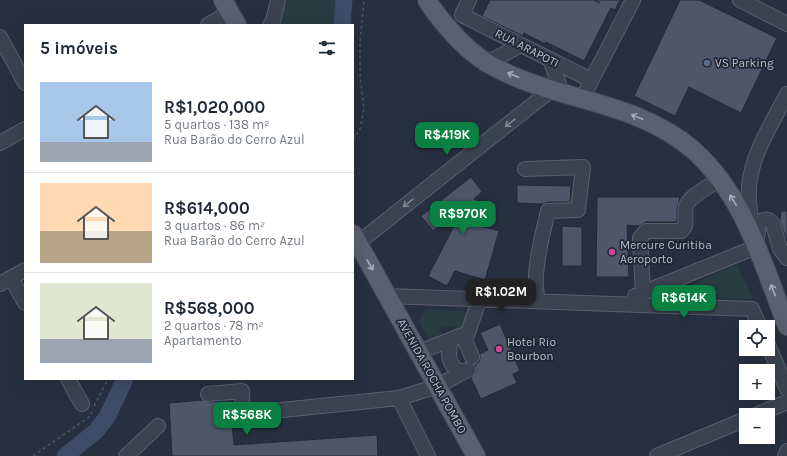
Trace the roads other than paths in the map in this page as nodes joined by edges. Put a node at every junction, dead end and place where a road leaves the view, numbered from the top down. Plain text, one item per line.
1 (278, 0) edge
2 (427, 0) edge
3 (469, 0) edge
4 (633, 0) edge
5 (740, 0) edge
6 (230, 12) edge
7 (210, 24) edge
8 (271, 24) edge
9 (787, 24) edge
10 (0, 37) edge
11 (521, 45) junction
12 (550, 60) junction
13 (487, 63) junction
14 (591, 80) junction
15 (24, 81) edge
16 (556, 91) junction
17 (787, 94) edge
18 (582, 99) junction
19 (24, 130) edge
20 (0, 143) edge
21 (525, 169) dead end
22 (720, 179) junction
23 (356, 238) edge
24 (756, 247) junction
25 (787, 258) edge
26 (24, 271) edge
27 (5, 281) edge
28 (673, 281) junction
29 (643, 293) junction
30 (388, 296) junction
31 (479, 300) junction
32 (24, 302) edge
33 (537, 302) junction
34 (616, 304) junction
35 (683, 306) junction
36 (757, 320) edge
37 (787, 326) edge
38 (457, 337) junction
39 (419, 352) junction
40 (773, 356) edge
41 (469, 366) junction
42 (69, 380) edge
43 (438, 386) junction
44 (787, 389) edge
45 (208, 394) dead end
46 (399, 398) junction
47 (787, 402) edge
48 (82, 404) dead end
49 (773, 408) edge
50 (739, 422) edge
51 (158, 426) dead end
52 (787, 451) edge
53 (126, 456) edge
54 (428, 456) edge
55 (476, 456) edge
56 (657, 456) edge
57 (785, 456) edge

1 - 8 street
2 - 13 main road
3 - 11 street, RUA ARAPOTI
4 - 14 street
5 - 9 street
6 - 7 street
10 - 15 street
11 - 12 street, RUA ARAPOTI
11 - 13 street
12 - 14 street, RUA ARAPOTI
12 - 16 street
16 -> 13 main road
14 - 18 street
16 - 18 main road
16 -> 23 street
17 - 24 street
22 -> 18 main road
19 - 20 street
21 - 33 street
24 -> 22 main road
22 - 29 street
23 -> 30 main road, AVENIDA ROCHA POMBO
24 - 25 street
24 - 28 street
37 -> 24 main road
26 - 27 street
27 - 32 street
28 - 29 street
28 - 35 street
29 - 34 street
30 - 31 street
30 - 39 main road, AVENIDA ROCHA POMBO
31 - 33 street
31 - 38 street
33 - 34 street
34 - 35 street
35 - 36 street
38 - 39 street
38 - 41 street
38 - 41 street
39 - 43 main road, AVENIDA ROCHA POMBO
40 - 44 street
41 - 43 street
42 - 48 street
43 - 46 street
43 - 55 main road, AVENIDA ROCHA POMBO
45 - 46 street
46 - 54 street
47 - 49 street
50 - 56 street
51 - 53 street
52 - 57 street

